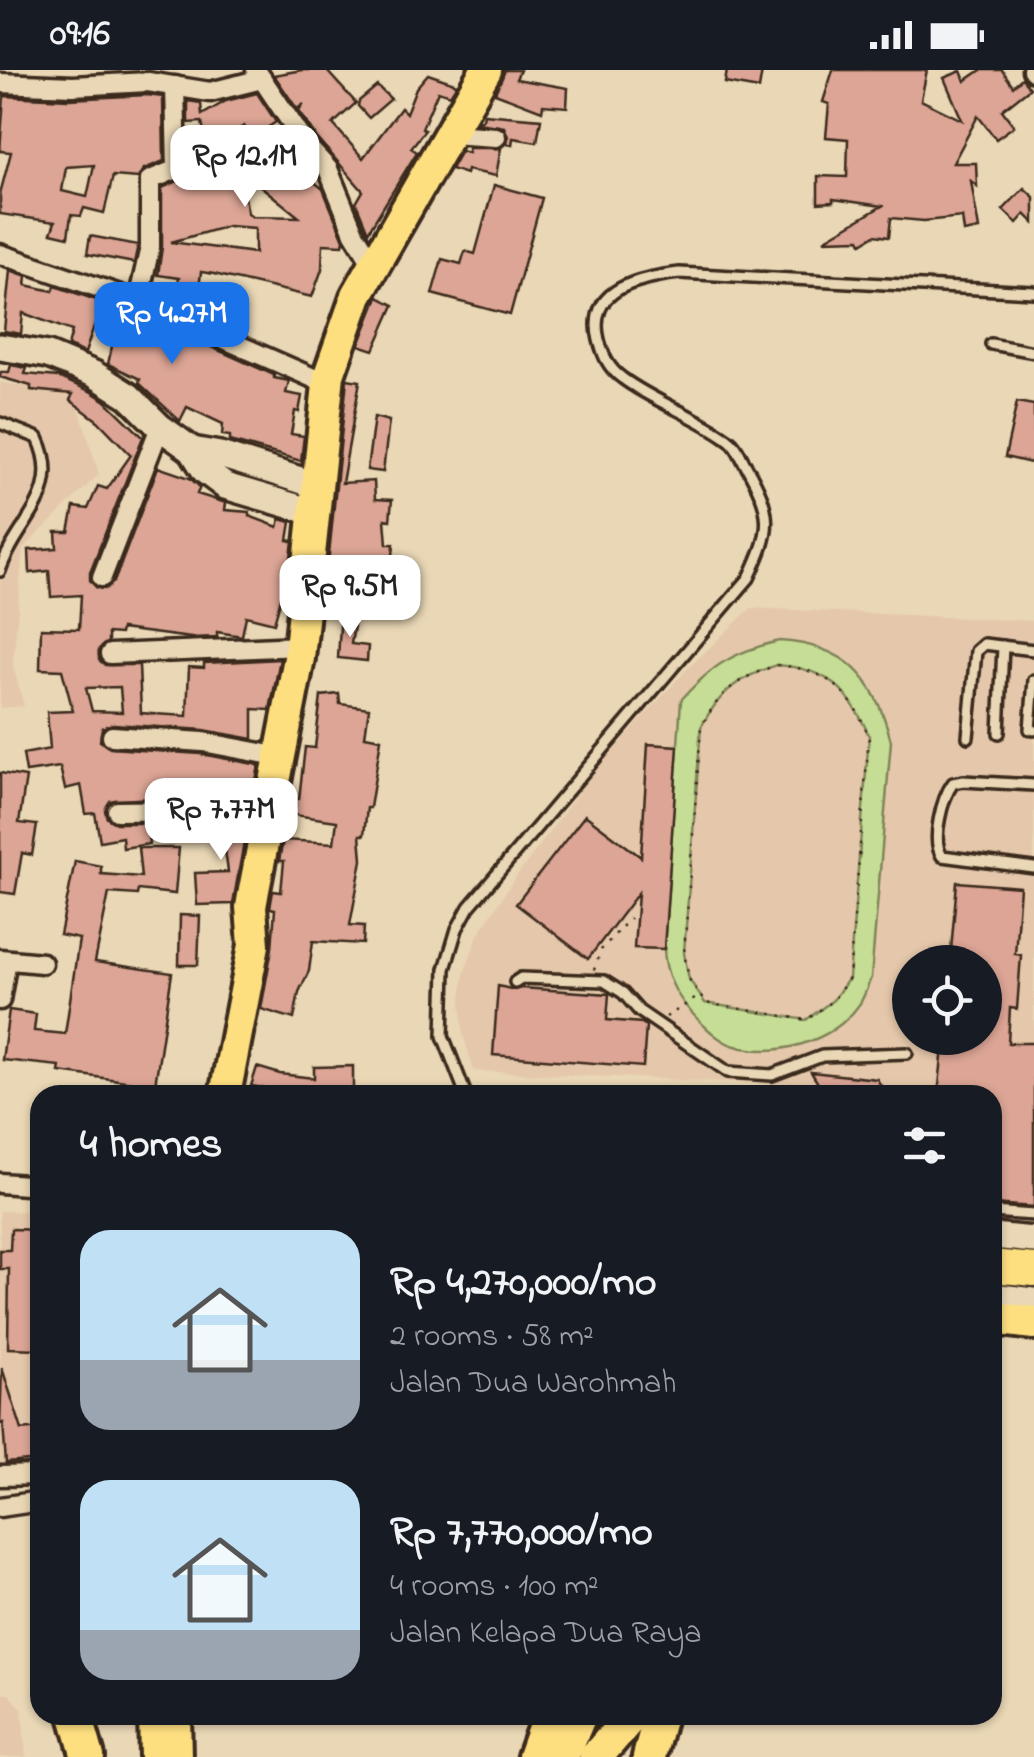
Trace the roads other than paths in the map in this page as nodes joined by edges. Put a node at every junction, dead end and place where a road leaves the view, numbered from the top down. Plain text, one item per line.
1 (486, 70) edge
2 (259, 75) edge
3 (0, 83) edge
4 (175, 86) junction
5 (450, 134) junction
6 (496, 137) dead end
7 (0, 254) edge
8 (375, 267) junction
9 (1034, 292) edge
10 (138, 301) junction
11 (991, 344) dead end
12 (0, 347) edge
13 (1034, 352) edge
14 (327, 384) junction
15 (0, 423) edge
16 (160, 427) junction
17 (314, 498) junction
18 (0, 571) edge
19 (102, 578) dead end
20 (300, 646) junction
21 (1003, 646) junction
22 (1034, 650) edge
23 (110, 654) dead end
24 (1034, 680) edge
25 (1034, 730) edge
26 (1000, 733) dead end
27 (112, 736) dead end
28 (968, 738) dead end
29 (282, 757) junction
30 (1034, 785) edge
31 (268, 809) junction
32 (117, 811) dead end
33 (1034, 868) edge
34 (3, 960) edge
35 (42, 963) dead end
36 (515, 982) dead end
37 (0, 1000) edge
38 (226, 1040) junction
39 (892, 1054) edge
40 (210, 1085) edge
41 (225, 1085) edge
42 (462, 1085) edge
43 (0, 1183) edge
44 (30, 1185) edge
45 (1002, 1213) edge
46 (1034, 1215) edge
47 (1002, 1237) edge
48 (1034, 1240) edge
49 (1002, 1267) edge
50 (1034, 1270) edge
51 (1002, 1297) edge
52 (1034, 1301) edge
53 (1002, 1319) edge
54 (1034, 1323) edge
55 (30, 1475) edge
56 (0, 1476) edge
57 (30, 1502) edge
58 (0, 1507) edge
59 (61, 1725) edge
60 (79, 1725) edge
61 (154, 1725) edge
62 (175, 1725) edge
63 (545, 1725) edge
64 (576, 1725) edge
65 (623, 1725) edge
66 (657, 1725) edge
67 (63, 1757) edge
68 (88, 1757) edge
69 (154, 1757) edge
70 (176, 1757) edge
71 (534, 1757) edge
72 (562, 1757) edge
73 (596, 1757) edge
74 (649, 1757) edge

1 - 5 main road
2 - 4 street
2 - 8 street
3 - 4 street
4 - 10 street
5 - 6 street
5 - 8 main road
7 - 10 street
8 - 14 main road
9 - 42 lane
10 - 14 street
11 - 13 lane
12 - 16 street
14 - 17 main road
15 - 18 lane
16 - 17 street
16 - 19 street
17 - 20 main road
20 - 23 street
20 - 29 main road
21 - 22 lane
21 - 26 lane
21 - 28 lane
24 - 25 lane
27 - 29 street
29 - 31 main road
30 - 33 lane
31 - 32 street
31 - 38 main road
34 - 35 street
34 - 37 street
36 - 39 lane
38 - 40 main road
38 - 41 main road
43 - 44 street
45 - 46 lane
47 - 48 street
49 - 50 highway
51 - 52 street
53 - 54 highway
55 - 56 street
57 - 58 street
59 - 67 highway
60 - 68 highway
61 - 69 main road
62 - 70 main road
63 - 71 highway
64 - 72 highway
65 - 73 highway
66 - 74 highway

